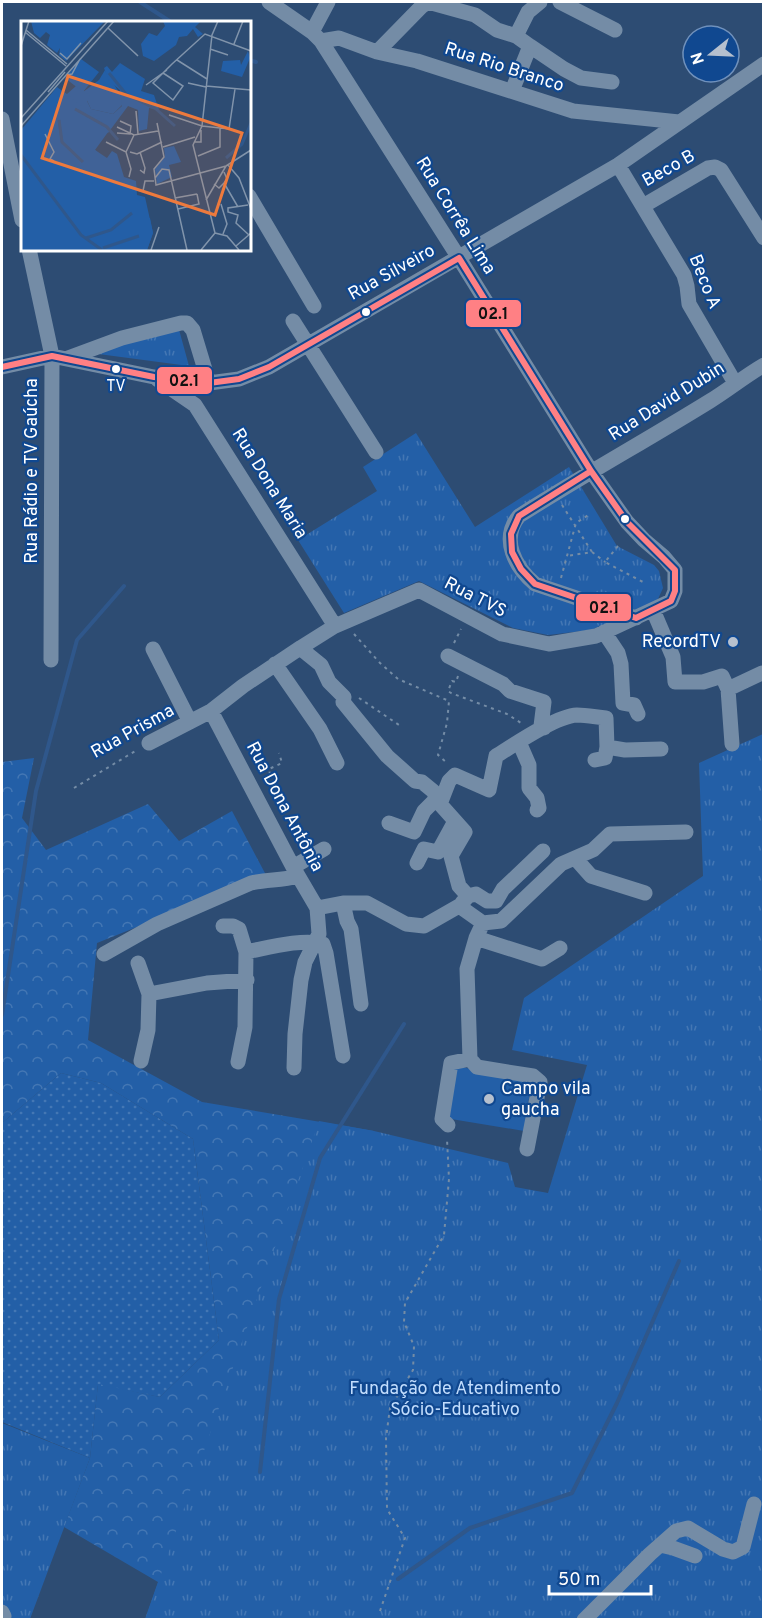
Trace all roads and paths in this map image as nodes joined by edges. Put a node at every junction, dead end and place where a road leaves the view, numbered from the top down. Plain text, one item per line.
1 (269, 2) edge
2 (328, 2) edge
3 (483, 2) edge
4 (540, 2) edge
5 (568, 3) edge
6 (475, 15) junction
7 (615, 30) dead end
8 (316, 36) junction
9 (516, 36) junction
10 (530, 46) junction
11 (377, 52) junction
12 (764, 64) edge
13 (612, 82) dead end
14 (512, 91) junction
15 (2, 119) edge
16 (679, 122) junction
17 (618, 165) junction
18 (19, 192) edge
19 (250, 198) edge
20 (643, 206) junction
21 (21, 211) edge
22 (764, 238) edge
23 (29, 250) edge
24 (459, 258) junction
25 (314, 306) dead end
26 (293, 321) dead end
27 (307, 345) junction
28 (52, 356) junction
29 (68, 358) junction
30 (764, 365) edge
31 (2, 367) edge
32 (154, 377) junction
33 (735, 382) junction
34 (209, 383) junction
35 (376, 452) dead end
36 (591, 471) junction
37 (561, 503) dead end
38 (590, 514) dead end
39 (576, 523) junction
40 (618, 546) dead end
41 (592, 552) junction
42 (567, 556) junction
43 (605, 562) junction
44 (561, 579) dead end
45 (676, 579) joint
46 (643, 582) dead end
47 (653, 610) junction
48 (468, 616) junction
49 (636, 618) junction
50 (340, 624) junction
51 (604, 632) junction
52 (300, 648) junction
53 (153, 649) dead end
54 (448, 656) joint
55 (51, 660) dead end
56 (276, 664) junction
57 (463, 665) junction
58 (762, 673) dead end
59 (728, 688) junction
60 (344, 697) junction
61 (211, 711) junction
62 (638, 714) dead end
63 (190, 722) junction
64 (399, 725) dead end
65 (542, 727) junction
66 (519, 742) junction
67 (149, 743) joint
68 (732, 744) dead end
69 (607, 747) junction
70 (661, 749) dead end
71 (279, 753) dead end
72 (595, 760) dead end
73 (337, 763) dead end
74 (455, 775) junction
75 (250, 785) junction
76 (74, 788) dead end
77 (438, 801) junction
78 (537, 810) dead end
79 (455, 821) junction
80 (389, 823) dead end
81 (686, 832) dead end
82 (324, 849) dead end
83 (543, 851) dead end
84 (575, 858) junction
85 (417, 863) dead end
86 (295, 871) junction
87 (645, 893) dead end
88 (464, 901) junction
89 (343, 903) junction
90 (317, 908) junction
91 (483, 923) junction
92 (223, 926) dead end
93 (476, 938) junction
94 (315, 943) junction
95 (560, 948) dead end
96 (246, 952) junction
97 (104, 954) dead end
98 (138, 963) dead end
99 (247, 980) junction
100 (149, 994) junction
101 (361, 1004) dead end
102 (343, 1056) dead end
103 (470, 1059) junction
104 (141, 1062) dead end
105 (238, 1062) dead end
106 (294, 1068) dead end
107 (448, 1125) joint
108 (527, 1149) dead end
109 (754, 1504) dead end
110 (660, 1545) junction
111 (695, 1556) dead end
112 (380, 1611) dead end
113 (2, 1612) edge
114 (3, 1620) edge
115 (584, 1620) edge

1 - 8 street, Rua Corrêa Lima
2 - 8 street
3 - 6 street
4 - 9 street
5 - 7 street
6 - 9 street
6 - 11 street
8 - 11 street, Rua Rio Branco
8 - 24 street, Rua Corrêa Lima
9 - 10 street
10 - 13 street
10 - 14 street
11 - 14 street, Rua Rio Branco
12 - 16 street, Rua Silveiro
14 - 16 street, Rua Rio Branco
15 - 18 street
16 - 17 street, Rua Silveiro
17 - 20 street, Beco A
17 - 24 street, Rua Silveiro
18 - 21 street
19 - 25 street
20 - 22 street, Beco B
20 - 33 street, Beco A
23 - 28 street, Rua Rádio e TV Gaúcha
24 - 27 street, Rua Silveiro
24 - 36 street, Rua Corrêa Lima
26 - 27 street
27 - 34 street, Rua Silveiro
27 - 35 street
28 - 29 street, Rua Silveiro
28 - 31 street, Rua Silveiro
28 - 55 street, Rua Rádio e TV Gaúcha
29 - 32 street, Rua Silveiro
29 - 34 street
30 - 33 street, Rua David Dubin
32 - 34 street, Rua Silveiro
32 - 50 street, Rua Dona Maria
33 - 36 street, Rua David Dubin
36 - 45 street, Rua Corrêa Lima
36 - 49 street, Rua David Dubin
37 - 39 path
38 - 39 path
39 - 41 path
39 - 42 path
40 - 43 path
41 - 42 path
41 - 43 path
42 - 44 path
43 - 46 path
45 - 47 street, Rua TVS
47 - 49 street, Rua TVS
47 - 59 street
48 - 50 street, Rua TVS
48 - 51 street, Rua TVS
48 - 54 path
49 - 51 street, Rua TVS
50 - 52 street
50 - 74 path
51 - 62 street
52 - 56 street
52 - 60 street
53 - 63 street
54 - 57 street
56 - 61 street
56 - 73 street
57 - 65 street
57 - 65 path
58 - 59 street
59 - 68 street
60 - 64 path
60 - 77 street
61 - 63 street, Rua Prisma
61 - 75 street, Rua Dona Antônia
63 - 67 street, Rua Prisma
65 - 66 street
65 - 69 street
66 - 74 street
66 - 78 street
67 - 76 path, Rua Prisma
69 - 70 street
69 - 72 street
71 - 75 path
74 - 77 street
75 - 86 street, Rua Dona Antônia
77 - 79 street
77 - 80 street
79 - 85 street
79 - 88 street
81 - 84 street
82 - 86 street
83 - 88 street
84 - 87 street
84 - 91 street
86 - 90 street, Rua Dona Antônia
86 - 97 street
88 - 89 street
88 - 91 street
89 - 90 street
89 - 101 street
90 - 94 street, Rua Dona Antônia
91 - 93 street
92 - 96 street
93 - 95 street
93 - 103 street
94 - 96 street
94 - 102 street
94 - 106 street, Rua Dona Antônia
96 - 99 street
98 - 100 street
99 - 100 street
99 - 105 street
100 - 104 street
103 - 107 street
103 - 108 street
107 - 112 path
109 - 110 street
110 - 111 street
110 - 115 street
113 - 114 street

